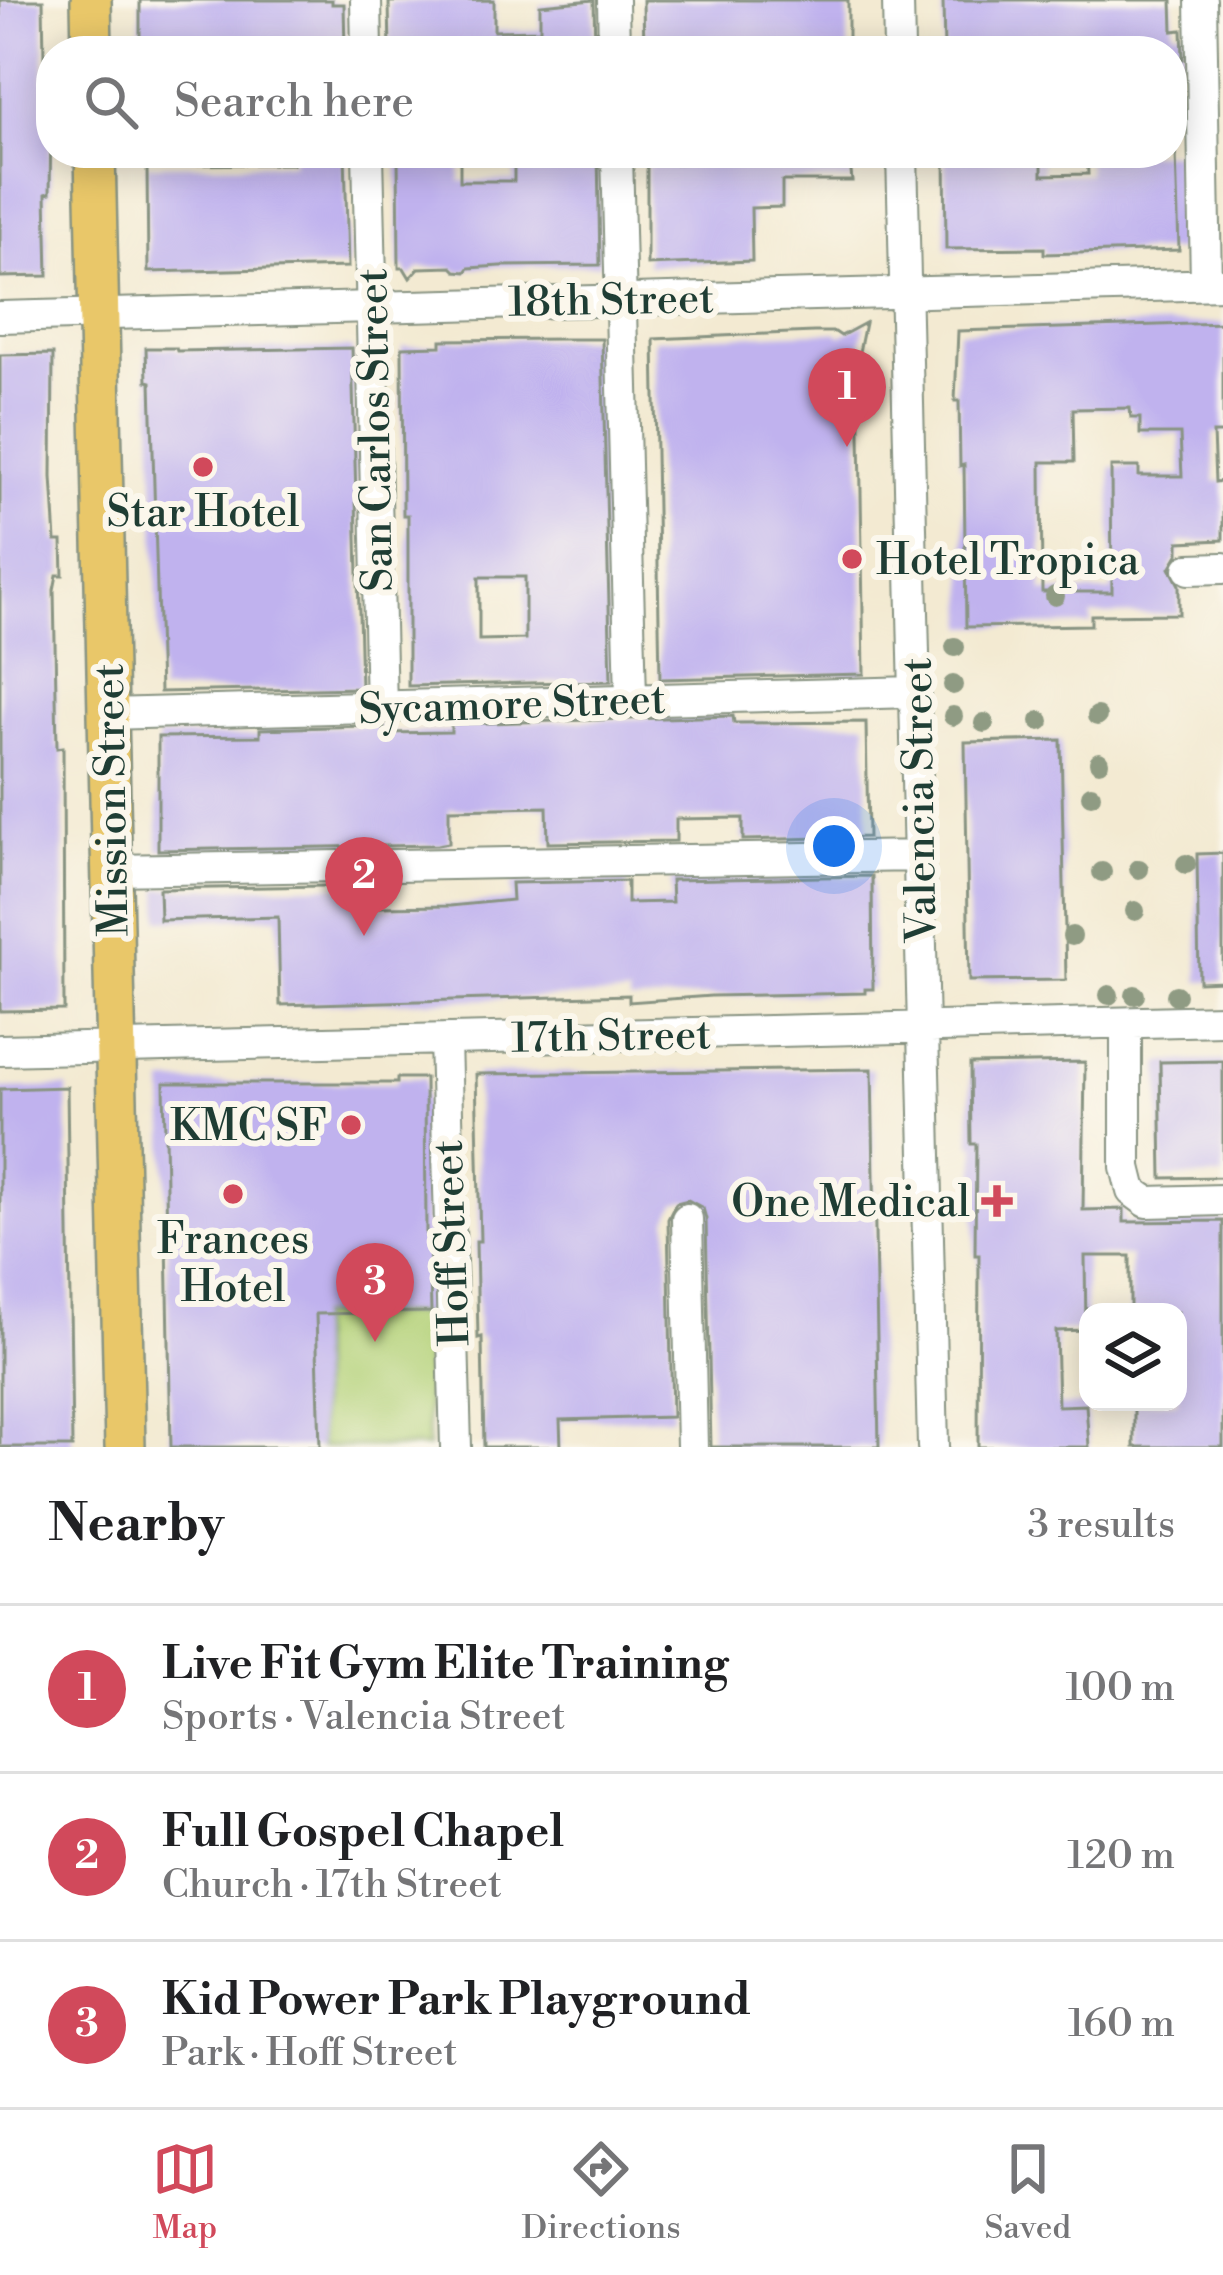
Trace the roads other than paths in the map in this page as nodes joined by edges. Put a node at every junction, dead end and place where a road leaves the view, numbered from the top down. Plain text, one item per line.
1 (91, 0) edge
2 (366, 0) edge
3 (613, 0) edge
4 (898, 0) edge
5 (1202, 0) edge
6 (92, 36) edge
7 (367, 36) edge
8 (614, 36) edge
9 (899, 36) edge
10 (95, 168) edge
11 (368, 168) edge
12 (617, 168) edge
13 (902, 168) edge
14 (1214, 284) edge
15 (905, 292) junction
16 (620, 299) junction
17 (371, 305) junction
18 (99, 314) junction
19 (0, 317) edge
20 (1223, 568) edge
21 (1189, 569) dead end
22 (915, 692) junction
23 (631, 698) junction
24 (381, 708) junction
25 (108, 714) junction
26 (920, 856) junction
27 (112, 870) junction
28 (1223, 1020) edge
29 (1126, 1023) junction
30 (924, 1028) junction
31 (445, 1040) junction
32 (114, 1048) junction
33 (0, 1050) edge
34 (1223, 1200) edge
35 (687, 1219) dead end
36 (124, 1447) edge
37 (456, 1447) edge
38 (692, 1447) edge
39 (934, 1447) edge

1 - 6 main road
2 - 7 street
3 - 8 street
4 - 9 street
5 - 14 street
10 - 18 main road, Mission Street
11 - 17 street, San Carlos Street
12 - 16 street
13 - 15 street, Valencia Street
14 - 15 street, 18th Street
15 - 16 street, 18th Street
15 - 22 street, Valencia Street
16 - 17 street, 18th Street
16 - 23 street
17 - 18 street, 18th Street
17 - 24 street, San Carlos Street
18 - 19 street, 18th Street
18 - 25 main road, Mission Street
20 - 21 street
22 - 23 street, Sycamore Street
22 - 26 street, Valencia Street
23 - 24 street, Sycamore Street
24 - 25 street, Sycamore Street
25 - 27 main road, Mission Street
26 - 27 street
26 - 30 street, Valencia Street
27 - 32 main road, Mission Street
28 - 29 street, 17th Street
29 - 30 street, 17th Street
29 - 34 street
30 - 31 street, 17th Street
30 - 39 street, Valencia Street
31 - 32 street, 17th Street
31 - 37 street, Hoff Street
32 - 33 street, 17th Street
32 - 36 main road, Mission Street
35 - 38 street

